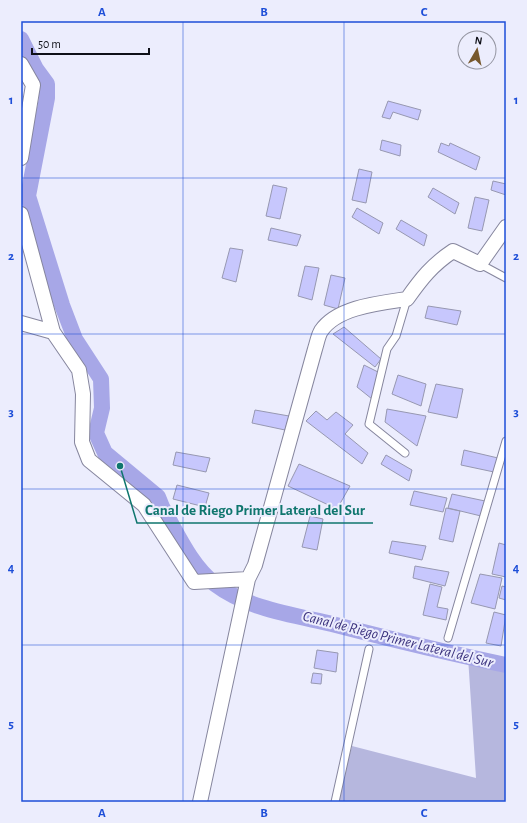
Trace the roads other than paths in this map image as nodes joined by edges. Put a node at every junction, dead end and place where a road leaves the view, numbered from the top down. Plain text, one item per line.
1 (21, 64) edge
2 (21, 158) edge
3 (21, 214) edge
4 (506, 227) edge
5 (480, 264) junction
6 (506, 278) edge
7 (407, 299) junction
8 (21, 323) edge
9 (53, 332) junction
10 (506, 441) edge
11 (405, 453) dead end
12 (248, 579) junction
13 (448, 638) dead end
14 (369, 650) dead end
15 (200, 802) edge
16 (336, 802) edge

1 - 2 street
3 - 9 street
4 - 5 street
5 - 6 lane
5 - 7 street
7 - 11 lane
7 - 12 street
8 - 9 street
9 - 12 street
10 - 13 lane
12 - 15 street
14 - 16 lane

